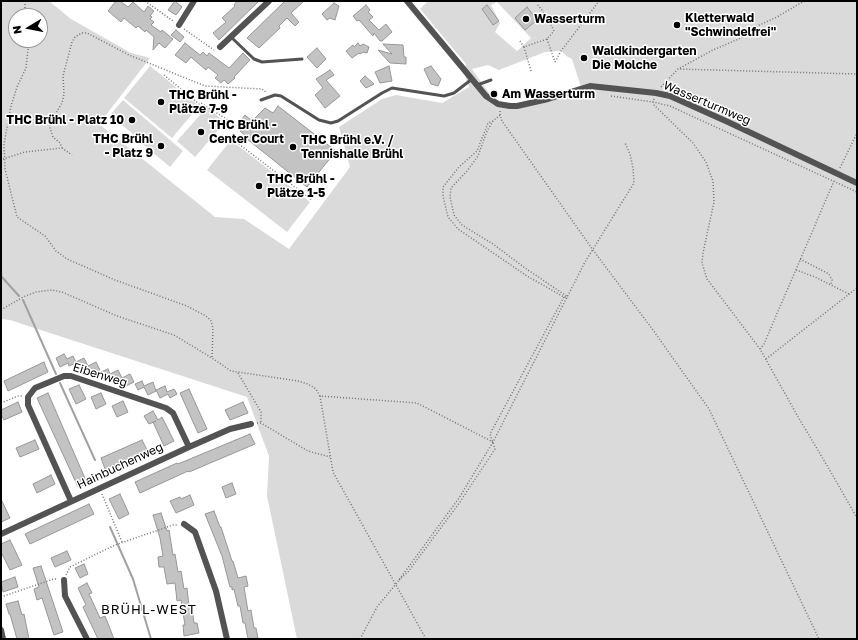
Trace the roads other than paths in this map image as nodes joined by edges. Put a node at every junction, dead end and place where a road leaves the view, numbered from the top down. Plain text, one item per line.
1 (194, 1) edge
2 (269, 1) edge
3 (407, 1) edge
4 (179, 25) road end
5 (231, 37) junction
6 (220, 47) road end
7 (302, 59) dead end
8 (472, 79) junction
9 (491, 80) dead end
10 (477, 85) junction
11 (261, 100) dead end
12 (857, 183) edge
13 (253, 424) road end
14 (189, 447) junction
15 (71, 501) junction
16 (184, 524) road end
17 (1, 534) edge
18 (64, 580) road end
19 (1, 630) edge
20 (3, 639) edge
21 (87, 639) edge
22 (228, 639) edge

1 - 4 street
2 - 5 street
3 - 8 street
5 - 6 street
5 - 7 lane
8 - 10 street
8 - 11 lane
9 - 10 lane
10 - 12 street, Wasserturmweg
13 - 14 street, Hainbuchenweg
14 - 15 street, Hainbuchenweg
14 - 15 street, Eibenweg
15 - 17 street, Hainbuchenweg
16 - 22 street
18 - 21 street
19 - 20 street

